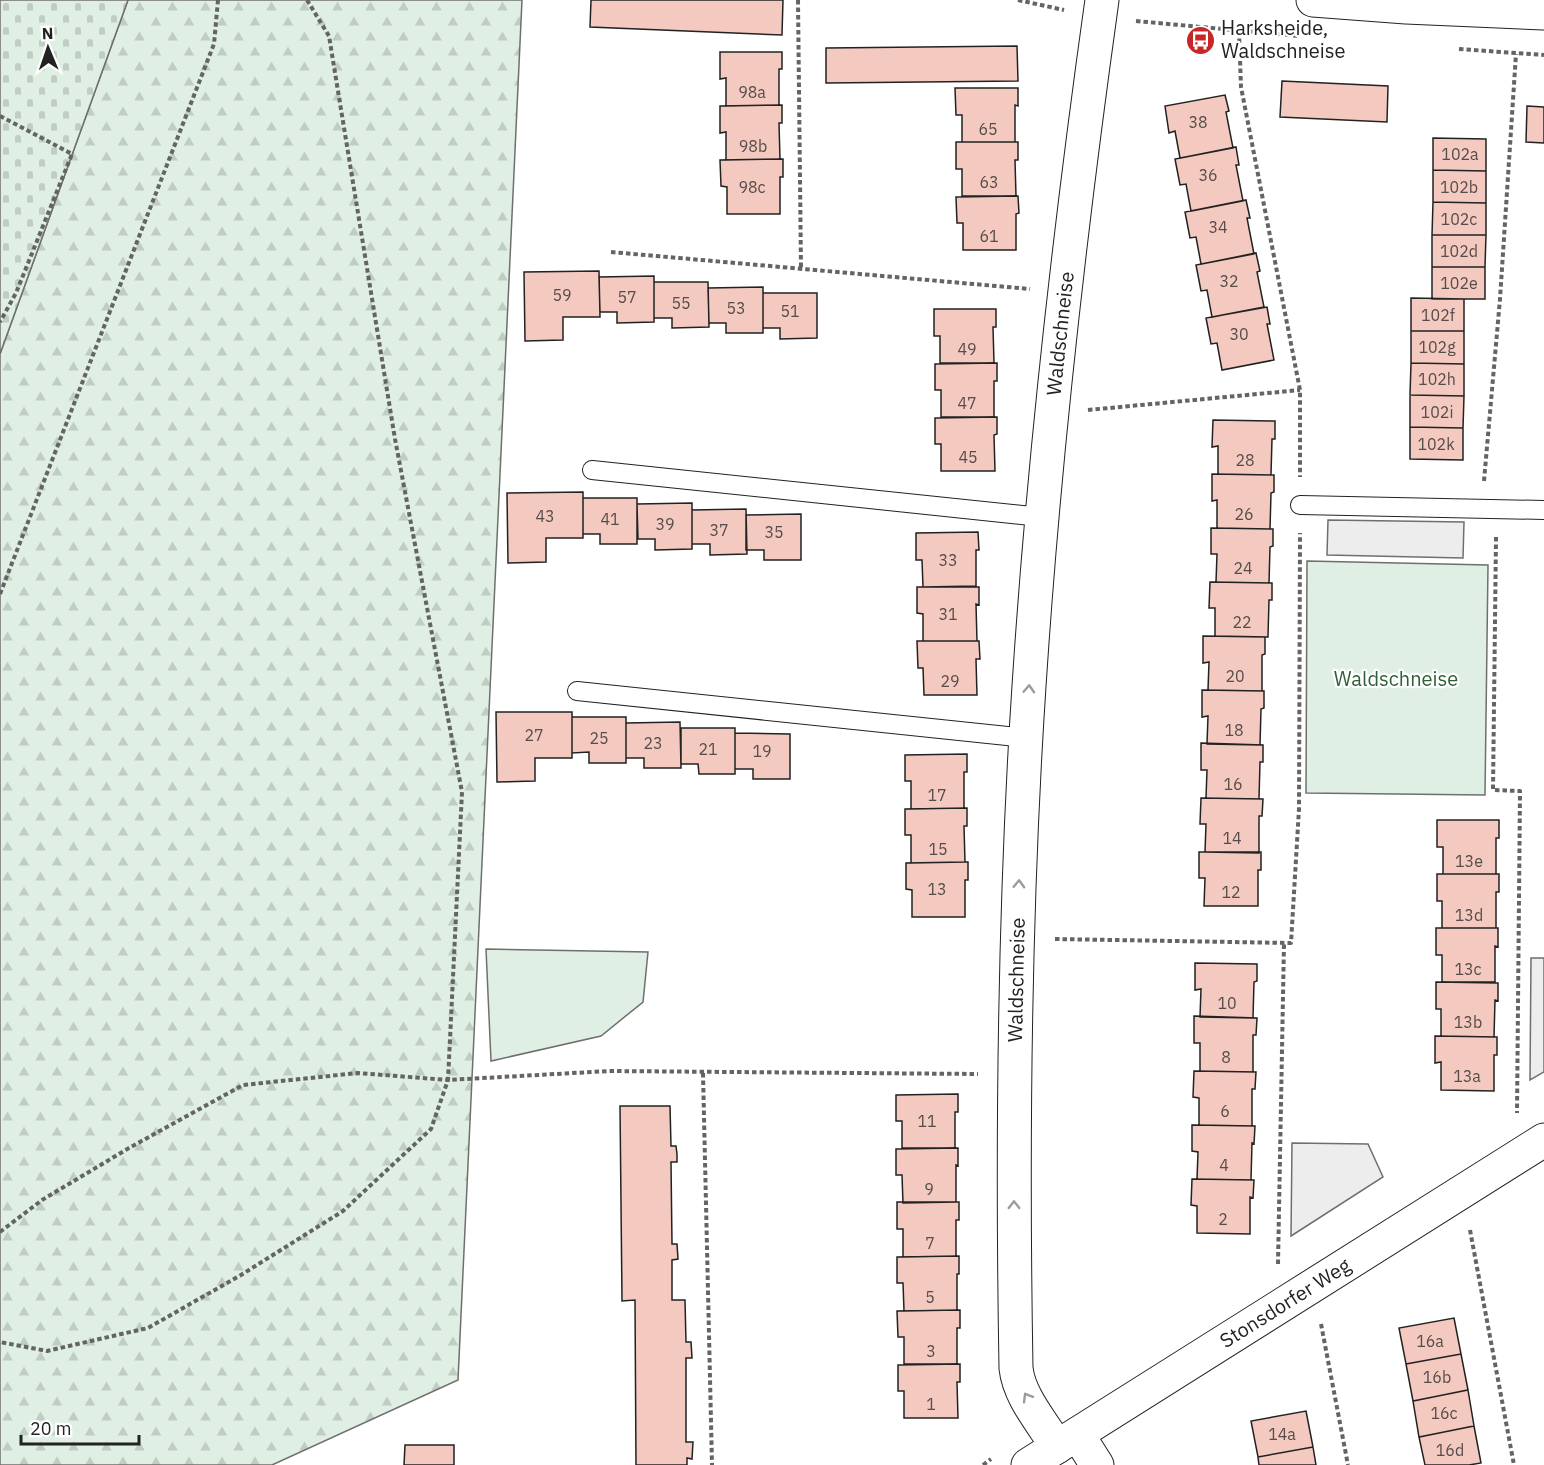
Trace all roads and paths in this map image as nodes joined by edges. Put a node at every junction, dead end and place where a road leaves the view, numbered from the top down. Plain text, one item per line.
1 (218, 0) edge
2 (307, 0) edge
3 (798, 0) edge
4 (1018, 0) edge
5 (1313, 0) edge
6 (1032, 2) edge
7 (1100, 9) edge
8 (1544, 13) edge
9 (1308, 37) dead end
10 (1458, 49) dead end
11 (1516, 54) junction
12 (1544, 55) edge
13 (0, 116) edge
14 (611, 252) dead end
15 (801, 269) junction
16 (1064, 292) junction
17 (0, 322) edge
18 (1300, 390) dead end
19 (1051, 414) junction
20 (592, 470) dead end
21 (1300, 505) dead end
22 (1489, 509) junction
23 (1544, 510) edge
24 (1041, 517) junction
25 (0, 594) edge
26 (577, 691) dead end
27 (1026, 738) junction
28 (1017, 939) junction
29 (1284, 943) junction
30 (1291, 943) dead end
31 (703, 1073) junction
32 (1014, 1074) junction
33 (447, 1080) junction
34 (1517, 1114) dead end
35 (1544, 1140) edge
36 (1470, 1226) dead end
37 (0, 1232) edge
38 (1278, 1265) dead end
39 (1320, 1322) dead end
40 (0, 1342) edge
41 (1067, 1441) junction
42 (712, 1465) edge
43 (1028, 1465) edge
44 (1097, 1465) edge
45 (1348, 1465) edge
46 (1514, 1465) edge

1 - 25 path
2 - 33 path
3 - 15 path
4 - 6 path
5 - 8 street
6 - 7 path
7 - 9 path
7 - 16 street, Waldschneise
10 - 11 path
11 - 12 path
11 - 22 path
13 - 17 path
14 - 15 path
15 - 16 path
16 - 19 street, Waldschneise
18 - 19 path
19 - 24 street, Waldschneise
20 - 24 lane
21 - 22 lane
22 - 23 lane
22 - 34 path
27 -> 24 street, Waldschneise
26 - 27 lane
28 -> 27 street, Waldschneise
28 - 29 path
28 - 32 street, Waldschneise
29 - 30 path
29 - 38 path
31 - 32 path
31 - 33 path
31 - 42 path
41 -> 32 street, Waldschneise
33 - 37 path
33 - 40 path
35 - 41 street, Stonsdorfer Weg
36 - 46 path
39 - 45 path
41 - 43 street, Stonsdorfer Weg
41 - 44 street, Waldschneise

